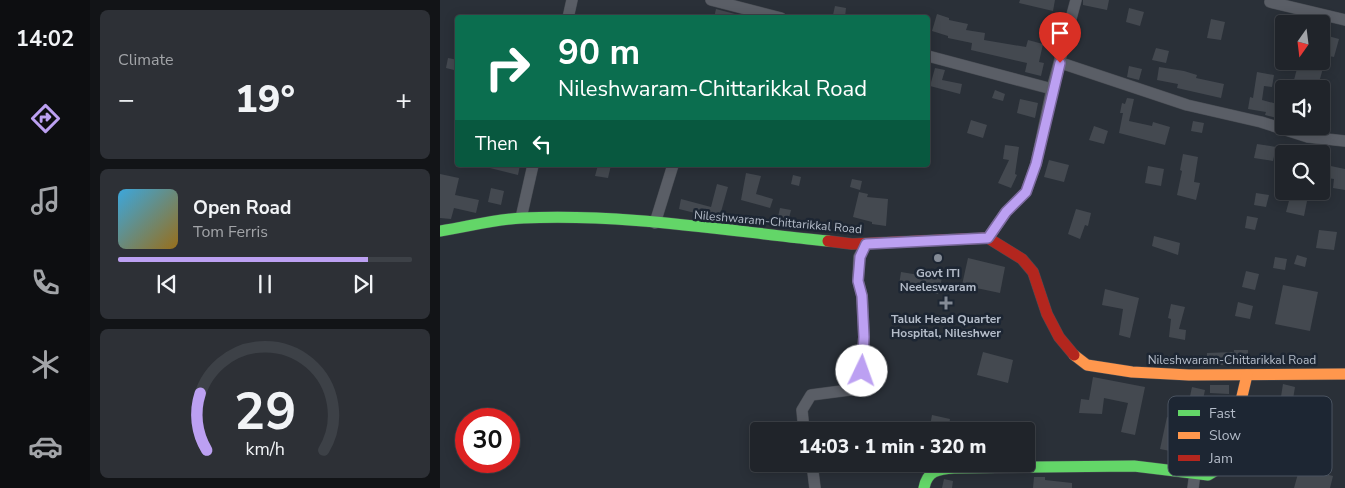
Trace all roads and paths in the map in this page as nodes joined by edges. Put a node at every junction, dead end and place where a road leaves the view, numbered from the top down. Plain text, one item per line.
1 (572, 0) edge
2 (711, 0) edge
3 (1076, 0) edge
4 (1270, 2) dead end
5 (569, 15) edge
6 (771, 15) edge
7 (1345, 20) edge
8 (930, 57) edge
9 (1060, 63) junction
10 (1052, 90) junction
11 (1345, 141) edge
12 (533, 167) edge
13 (672, 167) edge
14 (521, 218) junction
15 (655, 222) junction
16 (440, 231) edge
17 (988, 238) junction
18 (866, 244) junction
19 (1345, 374) edge
20 (1246, 375) junction
21 (1241, 396) edge
22 (803, 422) edge
23 (1168, 470) edge
24 (813, 472) edge
25 (815, 488) edge
26 (924, 488) edge

1 - 5 street
2 - 6 street
3 - 9 street
4 - 7 street
8 - 10 street
9 - 10 street
9 - 11 street
10 - 17 street
12 - 14 street
13 - 15 street
14 - 15 main road, Nileshwaram-Chittarikkal Road
14 - 16 main road, Nileshwaram-Chittarikkal Road
15 - 18 main road, Nileshwaram-Chittarikkal Road
17 - 18 main road, Nileshwaram-Chittarikkal Road
17 - 20 main road, Nileshwaram-Chittarikkal Road
18 - 22 street
19 - 20 main road, Nileshwaram-Chittarikkal Road
20 - 21 main road
23 - 26 main road
24 - 25 street

